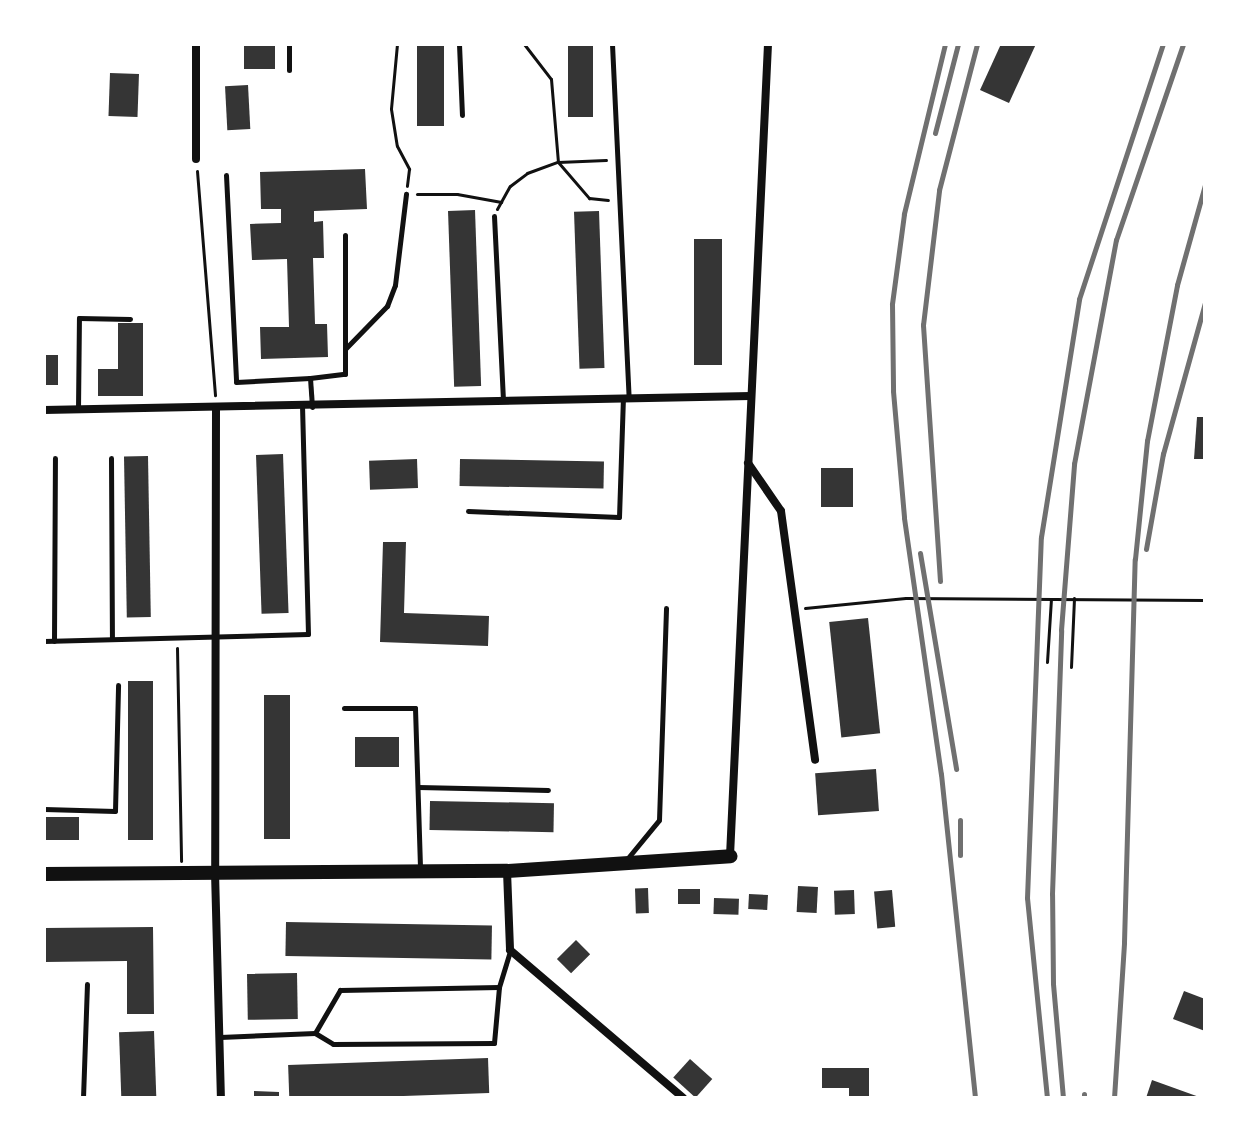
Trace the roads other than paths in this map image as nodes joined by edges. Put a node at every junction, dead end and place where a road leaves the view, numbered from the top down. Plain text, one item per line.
1 (196, 44) edge
2 (289, 44) edge
3 (459, 44) edge
4 (612, 44) edge
5 (768, 44) edge
6 (289, 70) dead end
7 (462, 115) dead end
8 (196, 159) road end
9 (226, 175) dead end
10 (406, 194) road end
11 (494, 216) road end
12 (345, 235) dead end
13 (130, 319) dead end
14 (345, 349) junction
15 (310, 378) junction
16 (751, 396) junction
17 (626, 399) junction
18 (503, 402) junction
19 (307, 408) junction
20 (44, 410) edge
21 (78, 410) junction
22 (216, 410) junction
23 (55, 458) dead end
24 (111, 458) dead end
25 (748, 463) junction
26 (468, 511) dead end
27 (666, 608) dead end
28 (215, 637) junction
29 (112, 639) junction
30 (44, 641) edge
31 (54, 641) junction
32 (118, 685) dead end
33 (344, 708) dead end
34 (815, 760) dead end
35 (418, 787) junction
36 (548, 790) dead end
37 (44, 809) edge
38 (730, 856) joint
39 (624, 863) junction
40 (420, 871) junction
41 (507, 871) junction
42 (215, 872) junction
43 (44, 874) edge
44 (510, 950) junction
45 (87, 984) dead end
46 (499, 987) junction
47 (315, 1033) junction
48 (219, 1037) junction
49 (83, 1098) edge
50 (221, 1098) edge
51 (683, 1098) edge

1 - 8 street
2 - 6 lane
3 - 7 lane
4 - 17 lane
5 - 16 street
9 - 15 lane
10 - 14 lane
11 - 18 lane
12 - 14 lane
13 - 21 lane
14 - 15 lane
15 - 19 lane
16 - 17 street
16 - 25 street
17 - 18 street
17 - 26 lane
18 - 19 street
19 - 22 street
19 - 28 lane
20 - 21 street
21 - 22 street
22 - 28 street
23 - 31 lane
24 - 29 lane
25 - 34 street
25 - 38 street
27 - 39 lane
28 - 29 lane
28 - 42 street
29 - 31 lane
30 - 31 lane
32 - 37 lane
33 - 35 lane
35 - 36 lane
35 - 40 lane
38 - 39 main road
39 - 41 main road
40 - 41 main road
40 - 42 main road
41 - 44 street
42 - 43 main road
42 - 48 street
44 - 46 lane
44 - 51 street
45 - 49 lane
46 - 47 lane
46 - 47 lane
47 - 48 lane
48 - 50 street

